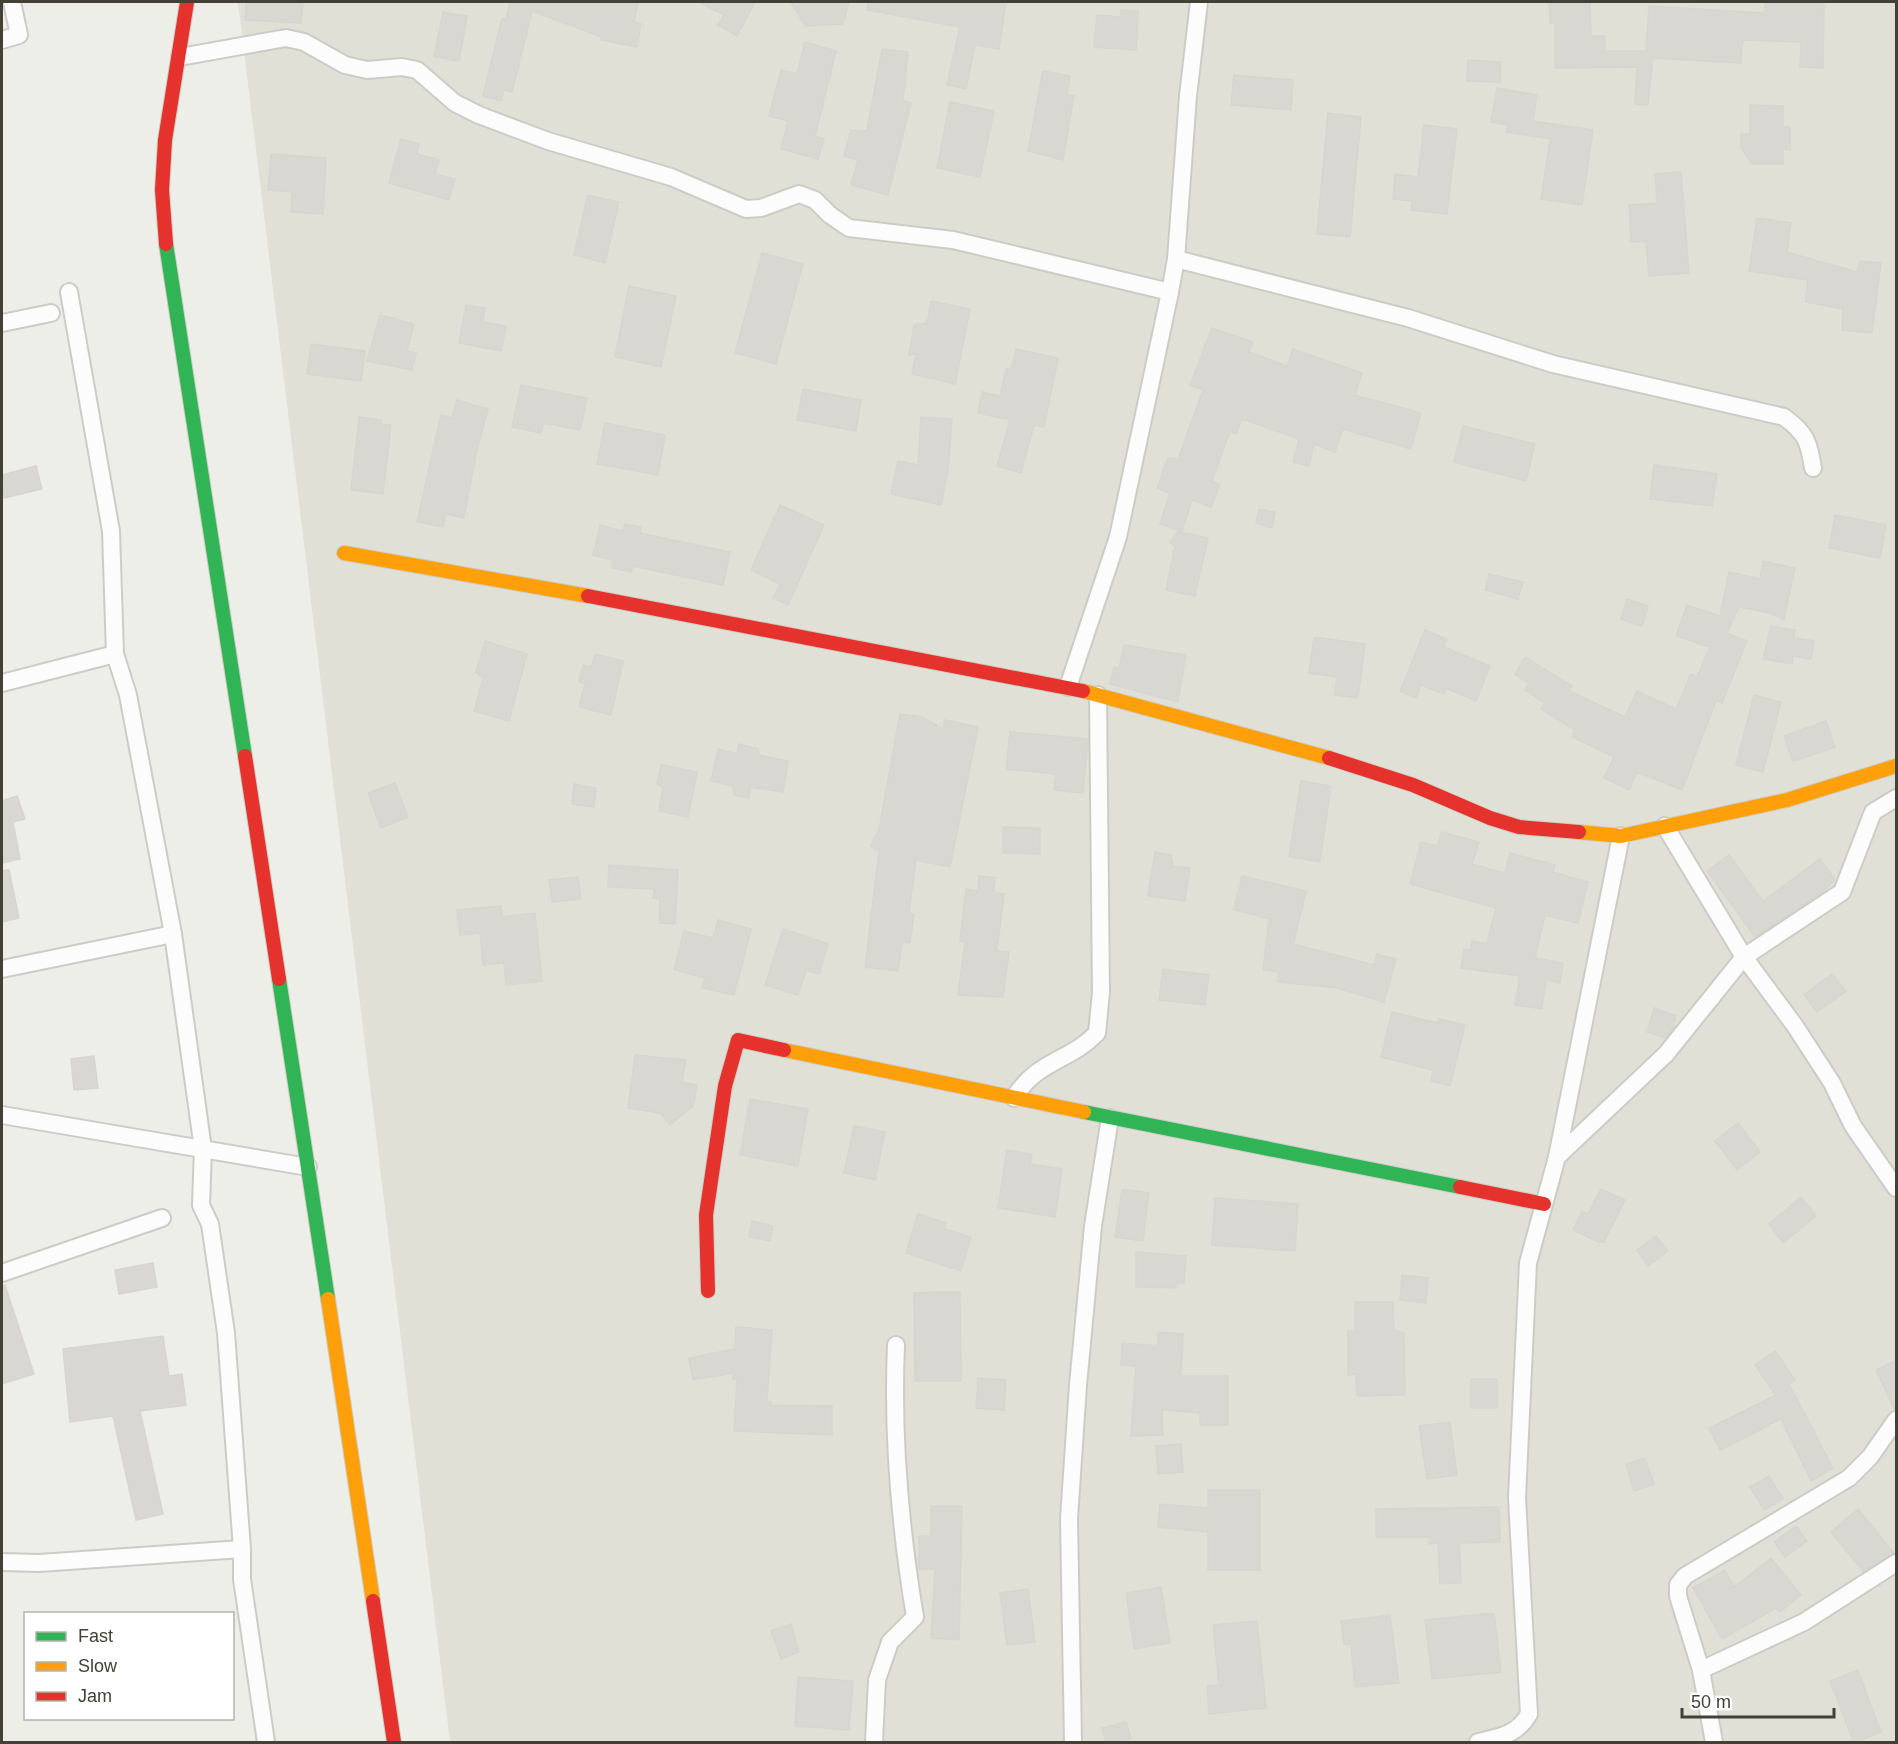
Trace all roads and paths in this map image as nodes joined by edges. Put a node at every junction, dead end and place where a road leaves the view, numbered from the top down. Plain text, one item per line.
1 (12, 2) edge
2 (187, 2) edge
3 (1199, 2) edge
4 (2, 40) edge
5 (180, 57) junction
6 (1176, 259) junction
7 (69, 292) dead end
8 (1170, 292) junction
9 (51, 314) dead end
10 (2, 324) edge
11 (1813, 468) dead end
12 (344, 553) dead end
13 (115, 654) junction
14 (2, 683) edge
15 (1068, 687) junction
16 (1098, 695) junction
17 (1896, 766) edge
18 (1896, 798) edge
19 (1665, 826) junction
20 (1621, 836) junction
21 (173, 934) junction
22 (1744, 957) junction
23 (2, 969) edge
24 (1014, 1098) junction
25 (2, 1114) edge
26 (1110, 1118) junction
27 (203, 1149) junction
28 (1557, 1157) junction
29 (308, 1167) junction
30 (1896, 1188) edge
31 (1544, 1204) junction
32 (162, 1218) dead end
33 (2, 1273) edge
34 (708, 1291) dead end
35 (896, 1345) dead end
36 (1896, 1420) edge
37 (242, 1549) junction
38 (2, 1562) edge
39 (1896, 1563) edge
40 (1701, 1670) junction
41 (266, 1743) edge
42 (394, 1743) edge
43 (874, 1743) edge
44 (1073, 1743) edge
45 (1478, 1743) edge
46 (1714, 1743) edge

1 - 4 street
2 - 5 street
3 - 6 street
5 - 8 street
5 - 29 street
6 - 8 street
6 - 11 street
7 - 13 street
8 - 15 street
9 - 10 street
12 - 15 street
13 - 14 street
13 - 21 street
15 - 16 street
16 - 20 street
16 - 24 street
17 - 19 street
18 - 22 street
19 - 20 street
19 - 22 street
20 - 28 street
21 - 23 street
21 - 27 street
22 - 28 street
22 - 30 street
24 - 26 street
24 - 34 street
25 - 27 street
26 - 31 street
26 - 44 street
27 - 29 street
27 - 37 street
28 - 31 street
29 - 42 street
31 - 45 street
32 - 33 street
35 - 43 street
36 - 40 street
37 - 38 street
37 - 41 street
39 - 40 street
40 - 46 street

